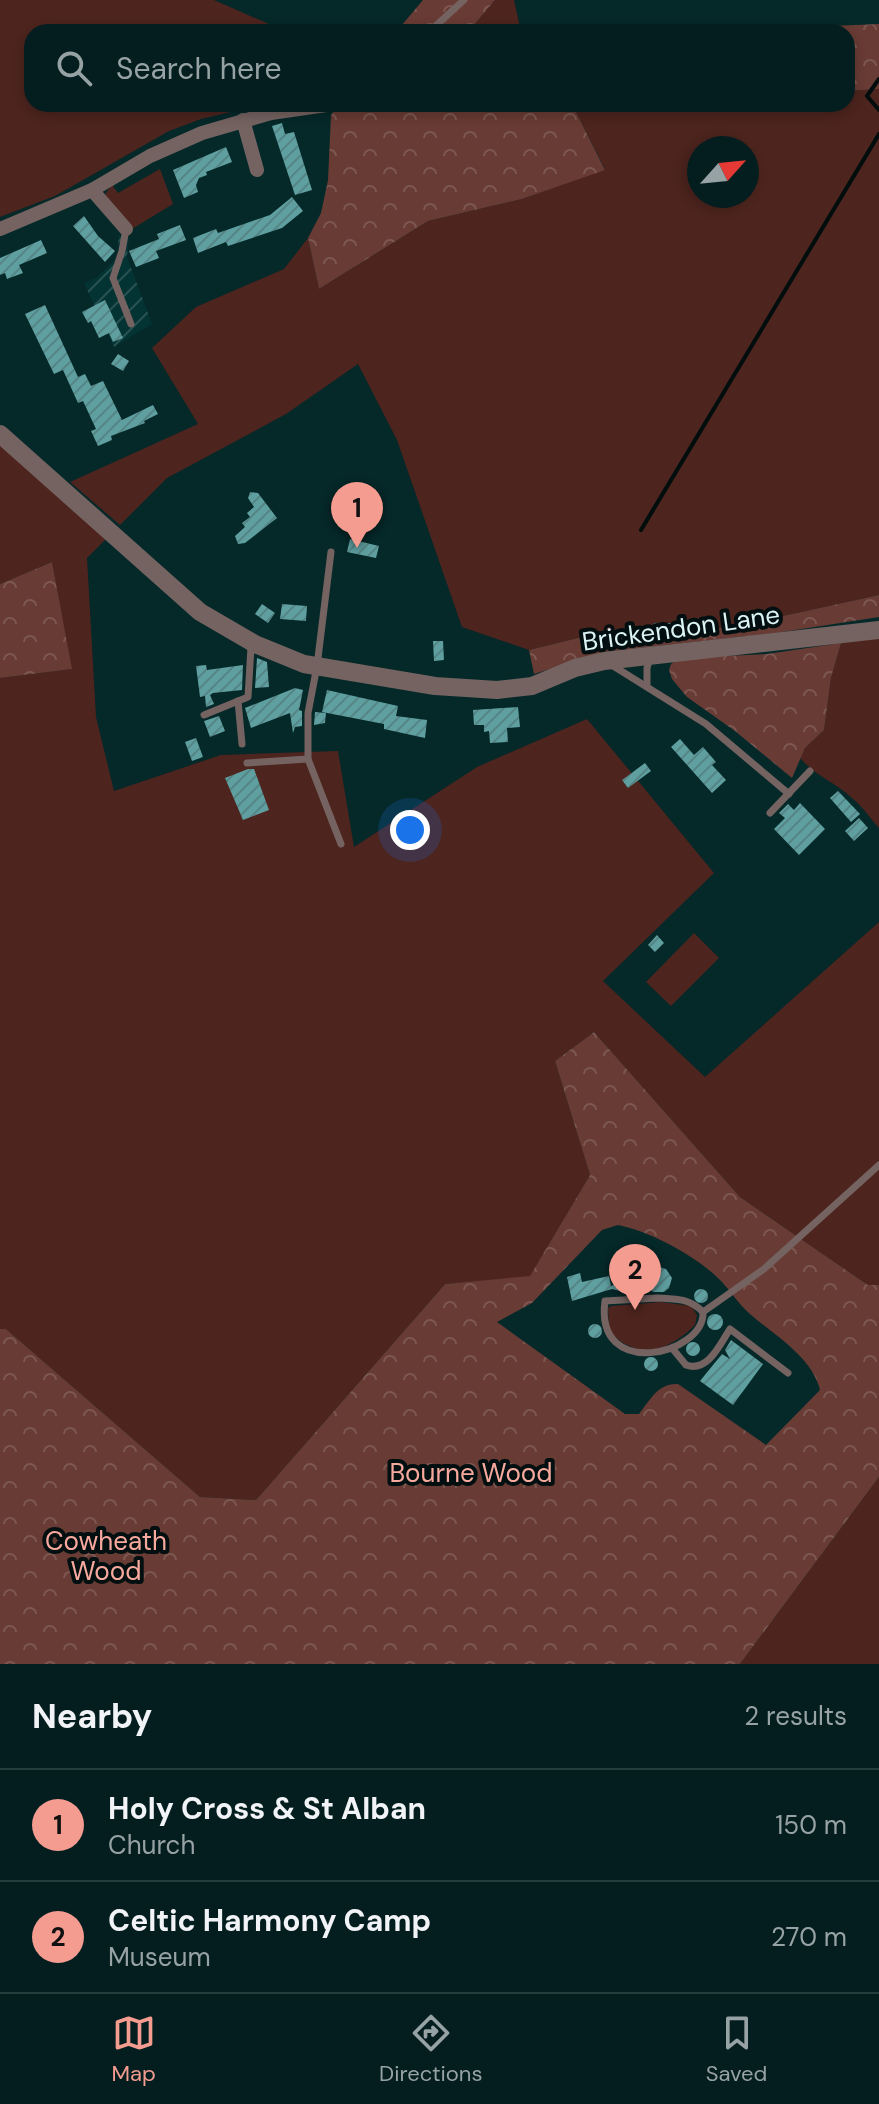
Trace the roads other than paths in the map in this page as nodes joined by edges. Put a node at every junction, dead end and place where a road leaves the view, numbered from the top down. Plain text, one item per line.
1 (464, 0) edge
2 (438, 24) edge
3 (278, 112) edge
4 (243, 120) junction
5 (257, 170) dead end
6 (92, 190) junction
7 (0, 229) edge
8 (126, 229) joint
9 (131, 324) dead end
10 (0, 434) edge
11 (331, 552) dead end
12 (879, 630) edge
13 (255, 644) junction
14 (650, 656) junction
15 (604, 661) junction
16 (317, 666) junction
17 (647, 685) junction
18 (238, 701) junction
19 (204, 715) dead end
20 (242, 744) dead end
21 (308, 759) junction
22 (247, 763) dead end
23 (810, 771) dead end
24 (789, 794) junction
25 (770, 813) dead end
26 (341, 844) dead end
27 (879, 1165) edge
28 (703, 1312) junction
29 (672, 1348) junction
30 (788, 1373) dead end

1 - 2 lane
3 - 4 street
4 - 5 street
4 - 6 street
6 - 7 street
6 - 8 street
8 - 9 lane
10 - 13 street, Brickendon Lane
11 - 16 lane
12 - 14 street, Brickendon Lane
13 - 16 street, Brickendon Lane
13 - 18 lane
14 - 15 street, Brickendon Lane
14 - 17 lane
15 - 16 street, Brickendon Lane
15 - 17 lane
16 - 21 lane
17 - 24 lane
18 - 19 lane
18 - 20 lane
21 - 22 lane
21 - 26 lane
23 - 24 lane
24 - 25 lane
27 - 28 lane
28 - 29 lane
28 - 29 lane
29 - 30 lane

